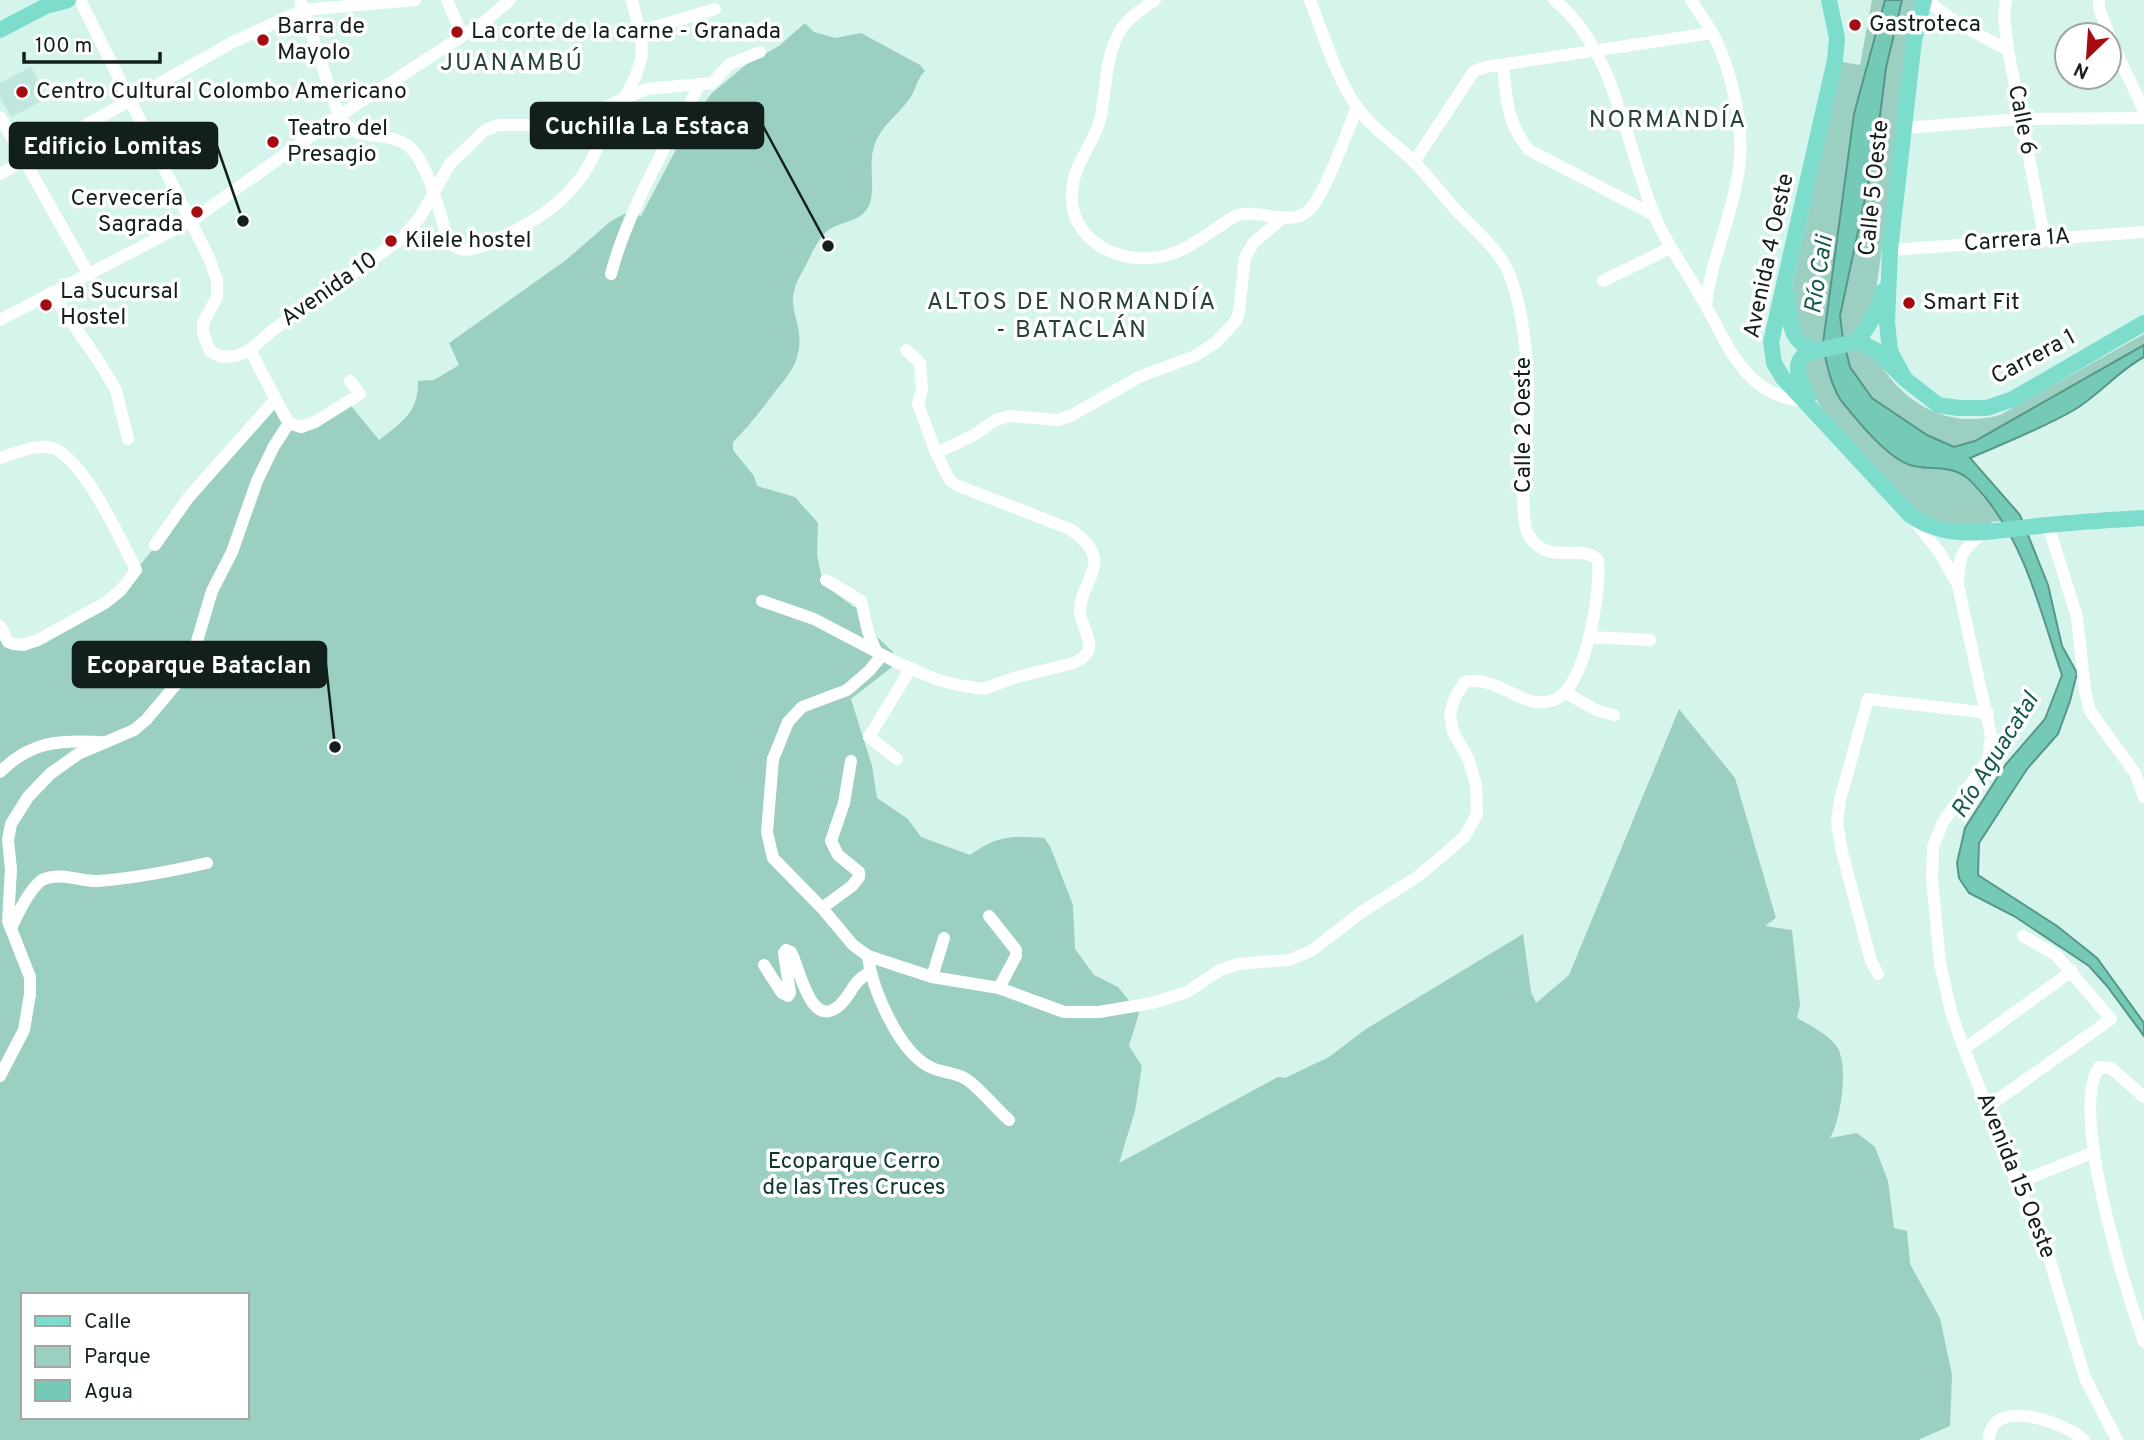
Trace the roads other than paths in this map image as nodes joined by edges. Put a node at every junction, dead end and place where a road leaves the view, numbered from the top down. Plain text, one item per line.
1 (68, 0) edge
2 (79, 0) edge
3 (415, 0) edge
4 (447, 0) edge
5 (510, 0) edge
6 (632, 0) edge
7 (1155, 0) edge
8 (1310, 0) edge
9 (1553, 0) edge
10 (1691, 0) edge
11 (1829, 0) edge
12 (1925, 0) edge
13 (2007, 0) edge
14 (2099, 0) edge
15 (301, 5) edge
16 (715, 9) dead end
17 (2104, 21) edge
18 (0, 30) edge
19 (638, 32) junction
20 (1713, 33) junction
21 (462, 35) junction
22 (2008, 50) junction
23 (1596, 51) junction
24 (760, 52) dead end
25 (1503, 65) junction
26 (2123, 66) edge
27 (699, 85) junction
28 (628, 97) junction
29 (130, 103) junction
30 (1357, 108) junction
31 (2144, 111) edge
32 (0, 117) edge
33 (339, 117) junction
34 (2144, 118) edge
35 (2020, 119) junction
36 (1903, 128) junction
37 (25, 162) junction
38 (1414, 162) junction
39 (0, 174) edge
40 (433, 194) junction
41 (1654, 215) junction
42 (1284, 217) junction
43 (191, 221) junction
44 (2144, 232) edge
45 (2045, 240) junction
46 (1670, 248) junction
47 (1890, 250) junction
48 (611, 274) dead end
49 (89, 275) junction
50 (1603, 281) dead end
51 (1785, 286) junction
52 (51, 293) junction
53 (1706, 305) junction
54 (0, 320) edge
55 (2144, 323) edge
56 (1854, 342) junction
57 (250, 350) junction
58 (906, 350) dead end
59 (1816, 350) junction
60 (1905, 379) junction
61 (350, 381) dead end
62 (273, 394) junction
63 (1804, 401) junction
64 (1821, 419) junction
65 (289, 423) junction
66 (128, 439) dead end
67 (936, 453) junction
68 (0, 458) edge
69 (1910, 515) junction
70 (2144, 518) edge
71 (2041, 525) junction
72 (1988, 532) junction
73 (155, 545) dead end
74 (827, 580) dead end
75 (1958, 584) junction
76 (762, 600) dead end
77 (0, 626) edge
78 (1590, 637) junction
79 (1650, 640) dead end
80 (879, 653) junction
81 (911, 668) junction
82 (1566, 693) junction
83 (1988, 713) junction
84 (1614, 715) dead end
85 (105, 742) junction
86 (897, 759) dead end
87 (851, 761) dead end
88 (0, 772) edge
89 (2144, 797) edge
90 (207, 863) dead end
91 (1935, 906) joint
92 (822, 908) junction
93 (989, 916) dead end
94 (11, 928) junction
95 (2023, 936) dead end
96 (944, 938) dead end
97 (868, 956) junction
98 (764, 965) dead end
99 (2072, 971) junction
100 (870, 972) junction
101 (1878, 974) dead end
102 (932, 977) junction
103 (999, 988) junction
104 (1964, 1049) junction
105 (0, 1076) edge
106 (2144, 1097) edge
107 (1986, 1108) junction
108 (1009, 1120) dead end
109 (2092, 1153) junction
110 (2017, 1183) junction
111 (2140, 1316) edge
112 (2144, 1342) edge
113 (1989, 1440) edge
114 (2084, 1440) edge
115 (2117, 1440) edge

1 - 18 main road
2 - 29 street
3 - 15 street
4 - 21 street
5 - 21 street
6 - 19 street
7 - 42 street
8 - 30 street, Calle 2 Oeste
9 - 23 street
10 - 20 street
11 - 51 main road, Avenida 4 Oeste
12 - 22 street
12 - 36 main road, Calle 5 Oeste
13 - 22 street, Calle 6
14 - 17 street
15 - 29 street
15 - 33 street
16 - 19 street
19 - 28 street
20 - 23 street
20 - 53 street
21 - 33 street
22 - 35 street, Calle 6
23 - 25 street
23 - 41 street
24 - 27 street, Avenida 10
25 - 38 street
25 - 41 street
26 - 31 street
27 - 28 street, Avenida 10
27 - 48 street
28 - 40 street, Avenida 10
28 - 40 street
29 - 37 street
29 - 43 street
30 - 38 street, Calle 2 Oeste
30 - 42 street
32 - 37 street
33 - 40 street
33 - 43 street
34 - 35 street
35 - 36 street
35 - 45 street, Calle 6
36 - 47 main road, Calle 5 Oeste
37 - 39 street
37 - 49 street
38 - 78 street, Calle 2 Oeste
40 - 57 street, Avenida 10
41 - 46 street
42 - 67 street
43 - 49 street
43 - 57 street
44 - 45 street, Carrera 1A
45 - 47 street, Carrera 1A
46 - 50 street
46 - 53 street
47 - 56 main road
47 - 60 main road, Calle 5 Oeste
49 - 52 street
51 - 59 main road
51 - 63 main road, Avenida 4 Oeste
52 - 54 street
52 - 66 street
53 - 63 street
55 - 60 main road, Carrera 1
56 - 59 main road
56 - 60 main road, Carrera 1
57 - 62 street
58 - 67 street
59 - 64 main road
61 - 65 street
62 - 65 street
62 - 73 street
63 - 64 main road, Avenida 4 Oeste
64 - 69 main road, Avenida 4 Oeste
65 - 85 street
67 - 81 street
68 - 77 street
69 - 72 main road, Avenida 4 Oeste
69 - 75 street, Avenida 4 Oeste
70 - 71 main road, Avenida 4 Oeste
71 - 72 main road, Avenida 4 Oeste
71 - 89 street
72 - 75 street, Avenida 4 Oeste
74 - 80 street
75 - 83 street, Avenida 4 Oeste
76 - 80 street
78 - 79 street
78 - 82 street, Calle 2 Oeste
80 - 81 street
80 - 92 street
81 - 86 street
82 - 84 street
82 - 103 street
83 - 91 street, Avenida 4 Oeste
83 - 101 street
85 - 88 street
85 - 94 street
87 - 92 street
90 - 94 street
91 - 104 street, Avenida 15 Oeste
92 - 97 street
93 - 103 street
94 - 105 street
95 - 99 street
96 - 102 street
97 - 100 street
97 - 102 street
98 - 100 street
99 - 104 street
99 - 107 street
100 - 108 street
102 - 103 street
104 - 107 street, Avenida 15 Oeste
106 - 109 street
107 - 110 street, Avenida 15 Oeste
109 - 110 street
109 - 111 street
110 - 115 street, Avenida 15 Oeste
111 - 112 street
113 - 114 street

